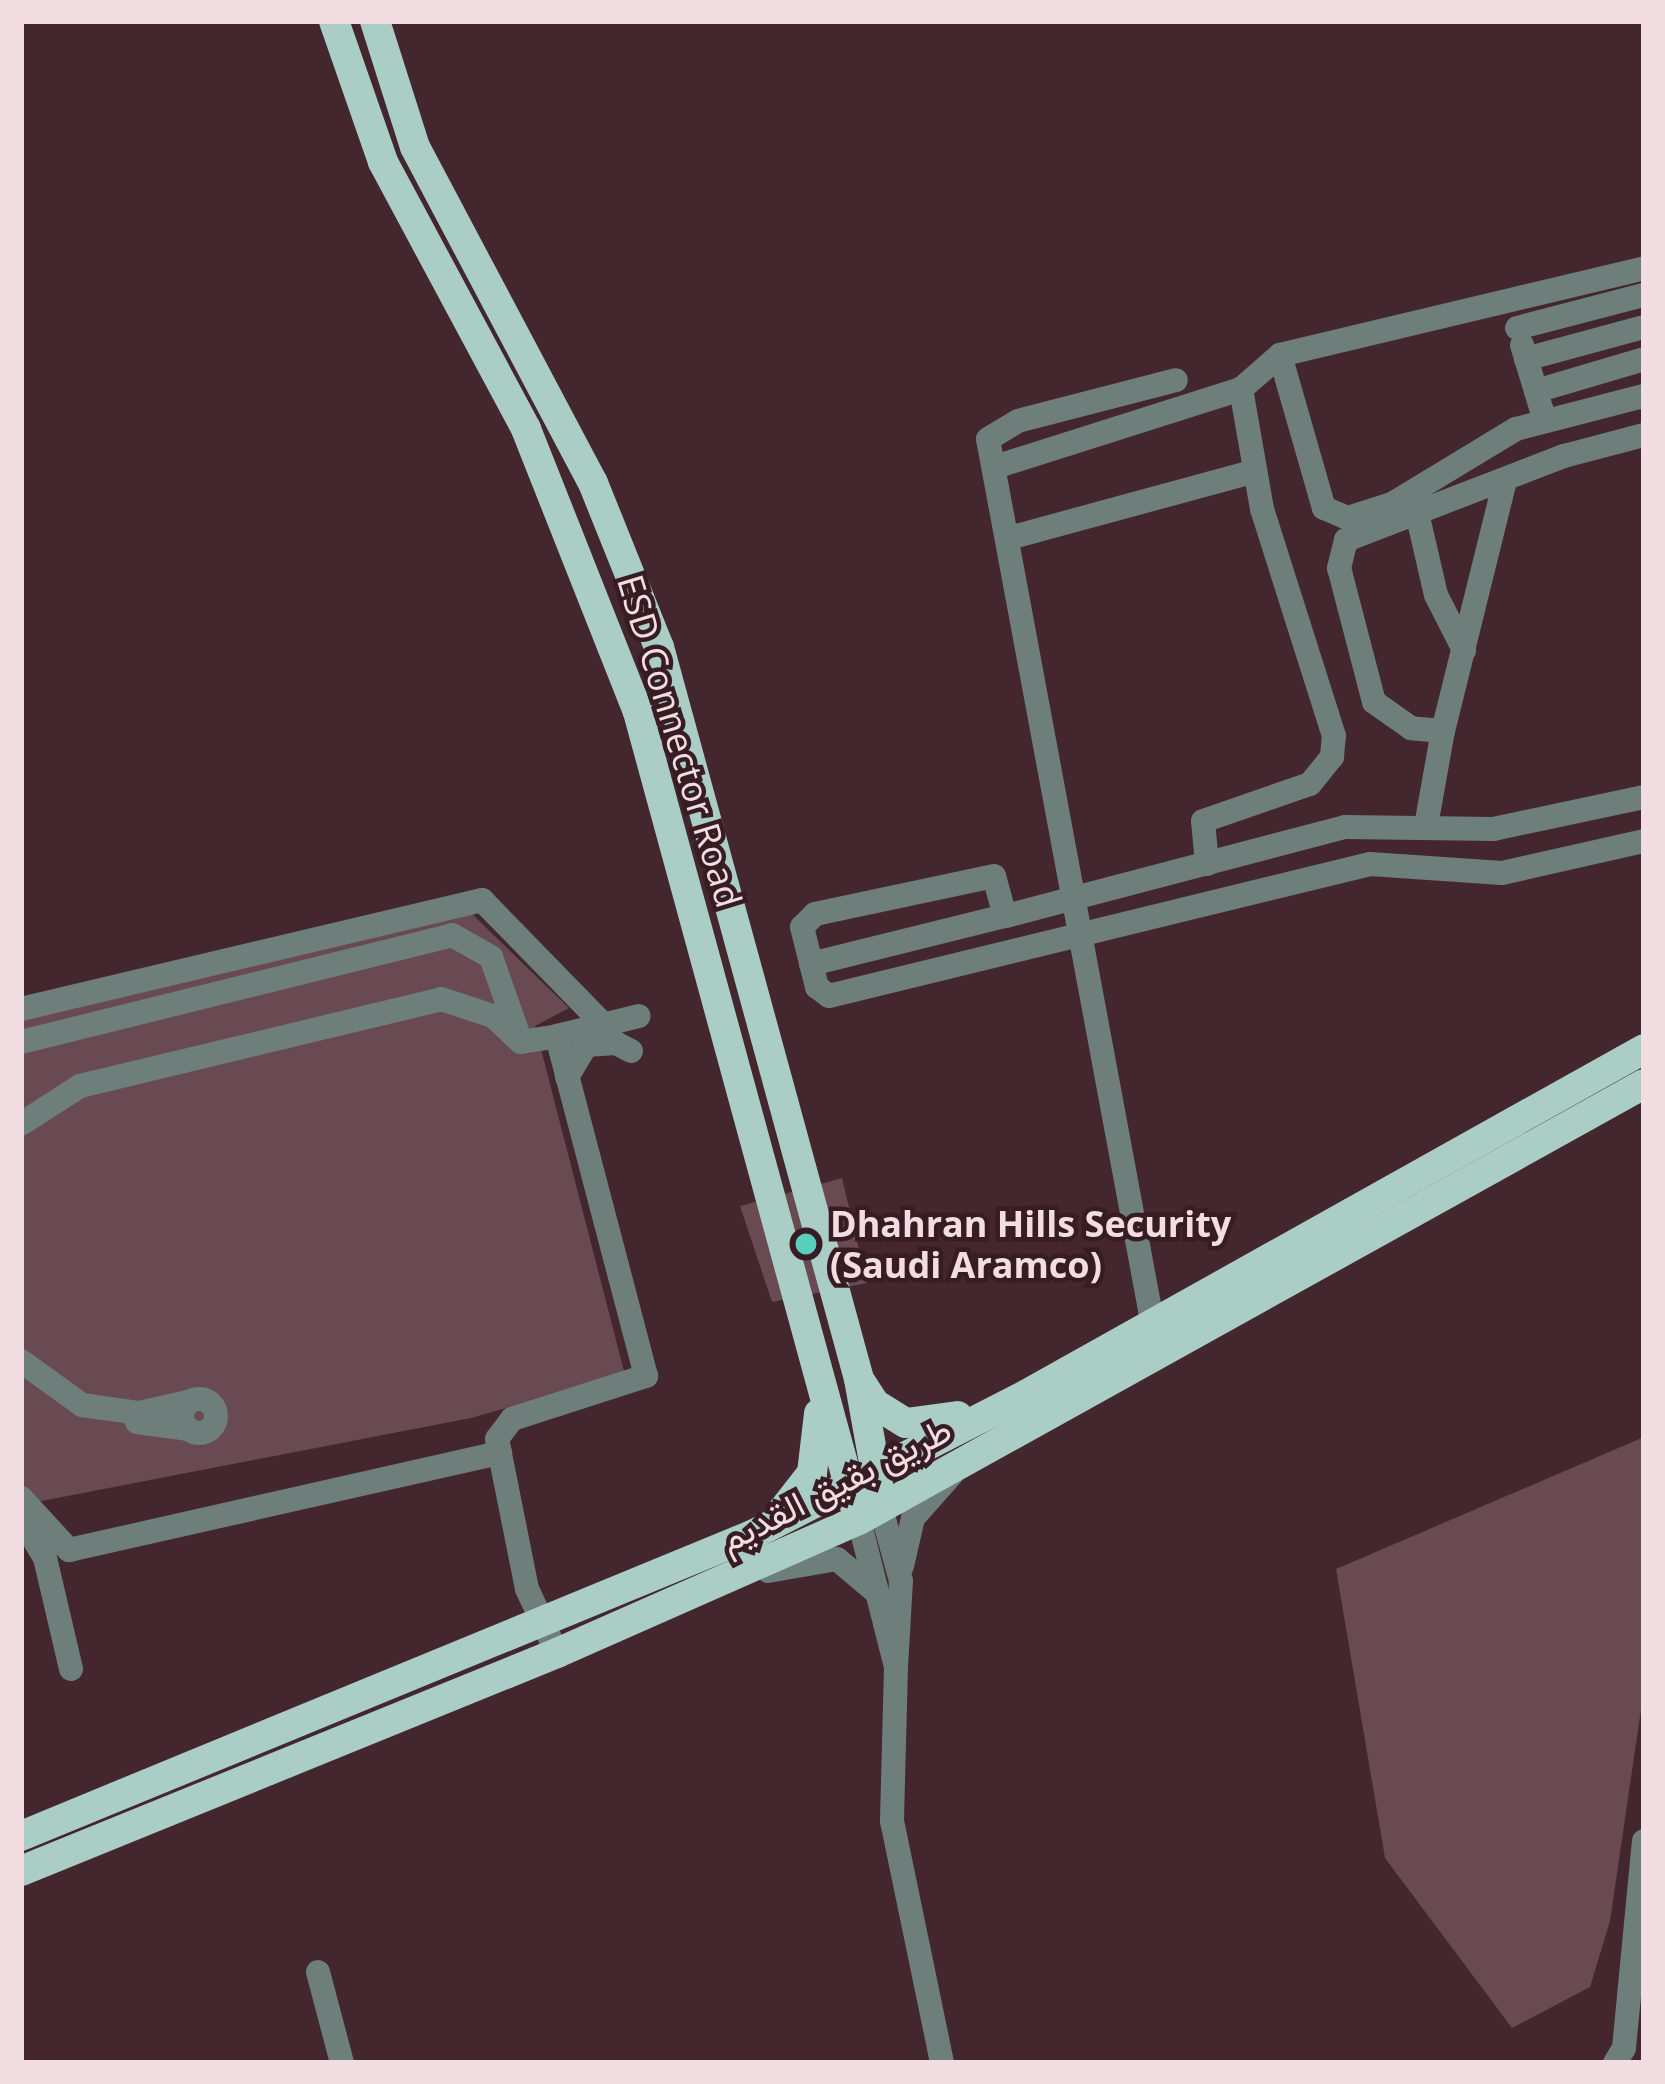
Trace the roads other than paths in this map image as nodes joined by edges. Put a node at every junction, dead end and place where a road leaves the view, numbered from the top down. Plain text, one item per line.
1 (334, 21) edge
2 (375, 21) edge
3 (1644, 268) edge
4 (1644, 295) edge
5 (1508, 303) junction
6 (1644, 327) edge
7 (1517, 328) junction
8 (1280, 355) junction
9 (1526, 359) junction
10 (1644, 359) edge
11 (1176, 380) dead end
12 (1241, 389) junction
13 (1536, 391) junction
14 (1644, 396) edge
15 (1544, 418) junction
16 (1644, 435) edge
17 (995, 467) junction
18 (1255, 471) junction
19 (1505, 481) junction
20 (1418, 518) junction
21 (1009, 538) junction
22 (1464, 650) junction
23 (1443, 731) junction
24 (1644, 796) edge
25 (1426, 826) junction
26 (1494, 830) junction
27 (1644, 841) edge
28 (1207, 864) junction
29 (1508, 872) junction
30 (1077, 898) junction
31 (1005, 916) junction
32 (1085, 938) junction
33 (811, 964) junction
34 (755, 1001) junction
35 (21, 1009) edge
36 (719, 1010) junction
37 (503, 1013) junction
38 (21, 1019) edge
39 (595, 1024) junction
40 (557, 1036) junction
41 (521, 1042) junction
42 (21, 1046) edge
43 (1644, 1049) edge
44 (567, 1077) junction
45 (1644, 1084) edge
46 (21, 1113) edge
47 (21, 1124) edge
48 (1146, 1322) junction
49 (813, 1353) junction
50 (1162, 1355) junction
51 (21, 1361) edge
52 (21, 1377) edge
53 (859, 1379) junction
54 (1027, 1394) junction
55 (500, 1453) junction
56 (960, 1466) junction
57 (863, 1480) junction
58 (21, 1498) edge
59 (870, 1514) junction
60 (21, 1518) edge
61 (752, 1534) junction
62 (57, 1554) junction
63 (730, 1580) junction
64 (901, 1581) junction
65 (878, 1596) junction
66 (543, 1624) junction
67 (556, 1653) junction
68 (896, 1667) junction
69 (71, 1669) dead end
70 (21, 1836) edge
71 (1644, 1841) edge
72 (21, 1871) edge
73 (318, 1972) dead end
74 (342, 2063) edge
75 (942, 2063) edge
76 (1615, 2063) edge

1 - 36 main road, ESD Connector Road
2 - 34 main road, ESD Connector Road
3 - 5 street
4 - 7 street
5 - 7 street
5 - 8 street
6 - 9 street
7 - 9 street
8 - 12 street
8 - 15 street
9 - 13 street
10 - 13 street
11 - 17 street
12 - 17 street
12 - 18 street
13 - 15 street
14 - 15 street
16 - 19 street
17 - 21 street
18 - 21 street
18 - 28 street
19 - 20 street
19 - 22 street
20 - 22 street
20 - 23 street
21 - 30 street
22 - 23 street
23 - 25 street
24 - 26 street
25 - 26 street
25 - 28 street
26 - 29 street
27 - 29 street
28 - 30 street
29 - 32 street
30 - 31 street
30 - 32 street
31 - 33 street
31 - 33 street
32 - 33 street
32 - 48 street
34 - 36 main road
34 - 53 main road, ESD Connector Road
35 - 39 street
36 - 49 main road, ESD Connector Road
37 - 41 street
37 - 42 street
37 - 46 street
38 - 39 street
39 - 40 street
39 - 44 street
40 - 41 street
40 - 44 street
41 - 42 street
41 - 47 street
43 - 48 main road, طريق بقيق القديم
44 - 55 street
45 - 50 main road, طريق بقيق القديم
48 - 50 street
48 - 54 main road, طريق بقيق القديم
49 - 57 main road, ESD Connector Road
49 - 61 main road
50 - 56 main road, طريق بقيق القديم
51 - 52 street
53 - 54 main road
53 - 57 main road, ESD Connector Road
54 - 57 main road, طريق بقيق القديم
55 - 62 street
55 - 66 street
56 - 59 main road, طريق بقيق القديم
56 - 64 street
57 - 59 main road, ESD Connector Road
57 - 61 main road, طريق بقيق القديم
58 - 62 street
59 - 63 main road, طريق بقيق القديم
59 - 64 street
59 - 65 street
60 - 62 street
61 - 66 main road, طريق بقيق القديم
62 - 69 street
63 - 65 street
63 - 67 main road, طريق بقيق القديم
64 - 68 street
65 - 68 street
66 - 67 street
66 - 70 main road, طريق بقيق القديم
67 - 72 main road, طريق بقيق القديم
68 - 75 street
71 - 76 street
73 - 74 street

